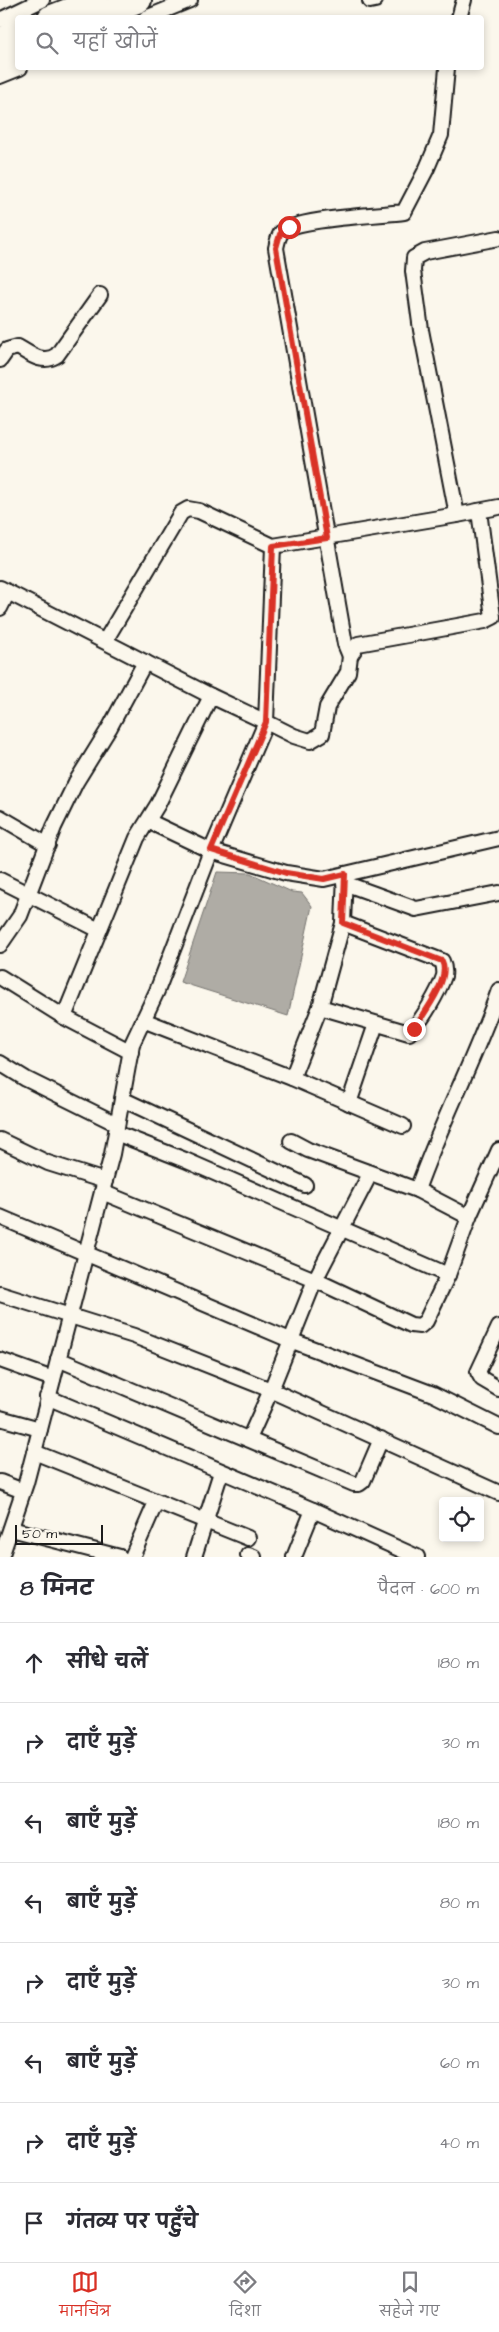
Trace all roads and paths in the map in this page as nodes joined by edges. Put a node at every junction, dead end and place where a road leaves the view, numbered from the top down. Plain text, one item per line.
1 (42, 0) edge
2 (96, 0) edge
3 (139, 0) edge
4 (190, 0) edge
5 (464, 0) edge
6 (58, 15) edge
7 (101, 15) edge
8 (153, 15) edge
9 (460, 15) edge
10 (0, 20) edge
11 (15, 33) edge
12 (0, 41) edge
13 (15, 52) edge
14 (0, 59) edge
15 (15, 70) edge
16 (447, 70) edge
17 (0, 76) edge
18 (499, 238) edge
19 (100, 295) dead end
20 (0, 360) edge
21 (499, 507) edge
22 (479, 511) junction
23 (457, 515) junction
24 (327, 538) junction
25 (273, 546) junction
26 (4, 590) edge
27 (496, 602) edge
28 (0, 608) edge
29 (104, 641) junction
30 (350, 656) junction
31 (145, 662) junction
32 (211, 696) junction
33 (266, 722) junction
34 (0, 817) edge
35 (148, 821) junction
36 (499, 838) edge
37 (48, 845) junction
38 (211, 850) junction
39 (344, 878) junction
40 (0, 880) edge
41 (499, 893) edge
42 (29, 896) junction
43 (343, 923) junction
44 (99, 930) junction
45 (1, 941) edge
46 (0, 977) edge
47 (499, 990) edge
48 (320, 1007) junction
49 (64, 1017) junction
50 (143, 1020) junction
51 (376, 1024) junction
52 (131, 1052) junction
53 (0, 1063) edge
54 (292, 1078) junction
55 (122, 1098) junction
56 (349, 1103) junction
57 (403, 1126) dead end
58 (116, 1129) junction
59 (0, 1140) edge
60 (290, 1141) dead end
61 (499, 1150) edge
62 (370, 1174) junction
63 (305, 1185) dead end
64 (103, 1187) junction
65 (417, 1190) junction
66 (0, 1217) edge
67 (469, 1217) junction
68 (341, 1228) junction
69 (85, 1254) junction
70 (448, 1275) junction
71 (315, 1280) junction
72 (0, 1294) edge
73 (70, 1314) junction
74 (499, 1327) edge
75 (290, 1340) junction
76 (0, 1360) edge
77 (58, 1360) junction
78 (53, 1379) junction
79 (499, 1389) edge
80 (271, 1390) junction
81 (47, 1397) junction
82 (0, 1418) edge
83 (499, 1427) edge
84 (40, 1429) junction
85 (249, 1439) junction
86 (380, 1439) junction
87 (34, 1452) junction
88 (221, 1472) junction
89 (0, 1482) edge
90 (23, 1491) junction
91 (499, 1494) edge
92 (156, 1502) junction
93 (313, 1510) junction
94 (205, 1521) junction
95 (10, 1529) junction
96 (248, 1538) dead end
97 (1, 1557) edge
98 (120, 1557) edge
99 (132, 1557) edge
100 (194, 1557) edge
101 (294, 1557) edge
102 (417, 1557) edge

1 - 10 street
2 - 6 highway
3 - 7 highway
4 - 8 street
5 - 9 street
11 - 12 highway
13 - 14 highway
15 - 17 street
16 - 24 street
18 - 23 street
19 - 20 street
21 - 22 street
22 - 23 street
22 - 27 street
23 - 24 street
24 - 25 street
24 - 30 street
25 - 29 street
25 - 33 street
26 - 28 street
26 - 29 street
27 - 30 street
29 - 31 street
30 - 33 street
31 - 32 street
31 - 37 street
32 - 33 street
32 - 35 street
33 - 38 street
34 - 37 street
35 - 38 street
35 - 44 street
36 - 39 street
37 - 42 street
38 - 39 street
38 - 50 street
39 - 41 street
39 - 43 street
40 - 42 street
42 - 44 street
42 - 45 street
43 - 48 street
43 - 51 street
44 - 49 street
46 - 49 street
47 - 65 street
48 - 51 street
48 - 54 street
49 - 52 street
50 - 52 street
50 - 54 street
51 - 56 street
52 - 55 street
53 - 58 street
54 - 56 street
55 - 58 street
55 - 63 street
56 - 57 street
58 - 64 street
58 - 68 street
59 - 64 street
60 - 62 street
61 - 67 street
62 - 65 street
62 - 68 street
64 - 69 street
64 - 71 street
65 - 67 street
66 - 69 street
67 - 70 street
68 - 70 street
68 - 71 street
69 - 73 street
69 - 75 street
70 - 71 street
71 - 75 street
72 - 73 street
73 - 77 street
73 - 80 street
74 - 79 street
75 - 80 street
75 - 83 street
76 - 78 street
77 - 78 street
77 - 85 street
78 - 81 street
80 - 85 street
80 - 86 street
81 - 84 street
81 - 88 street
82 - 84 street
84 - 87 street
85 - 86 street
86 - 91 street
87 - 90 street
87 - 92 street
88 - 93 street
88 - 94 street
89 - 90 street
90 - 95 street
92 - 94 street
92 - 99 street
93 - 101 street
93 - 102 street
94 - 96 street
94 - 100 street
95 - 97 street
95 - 98 street

